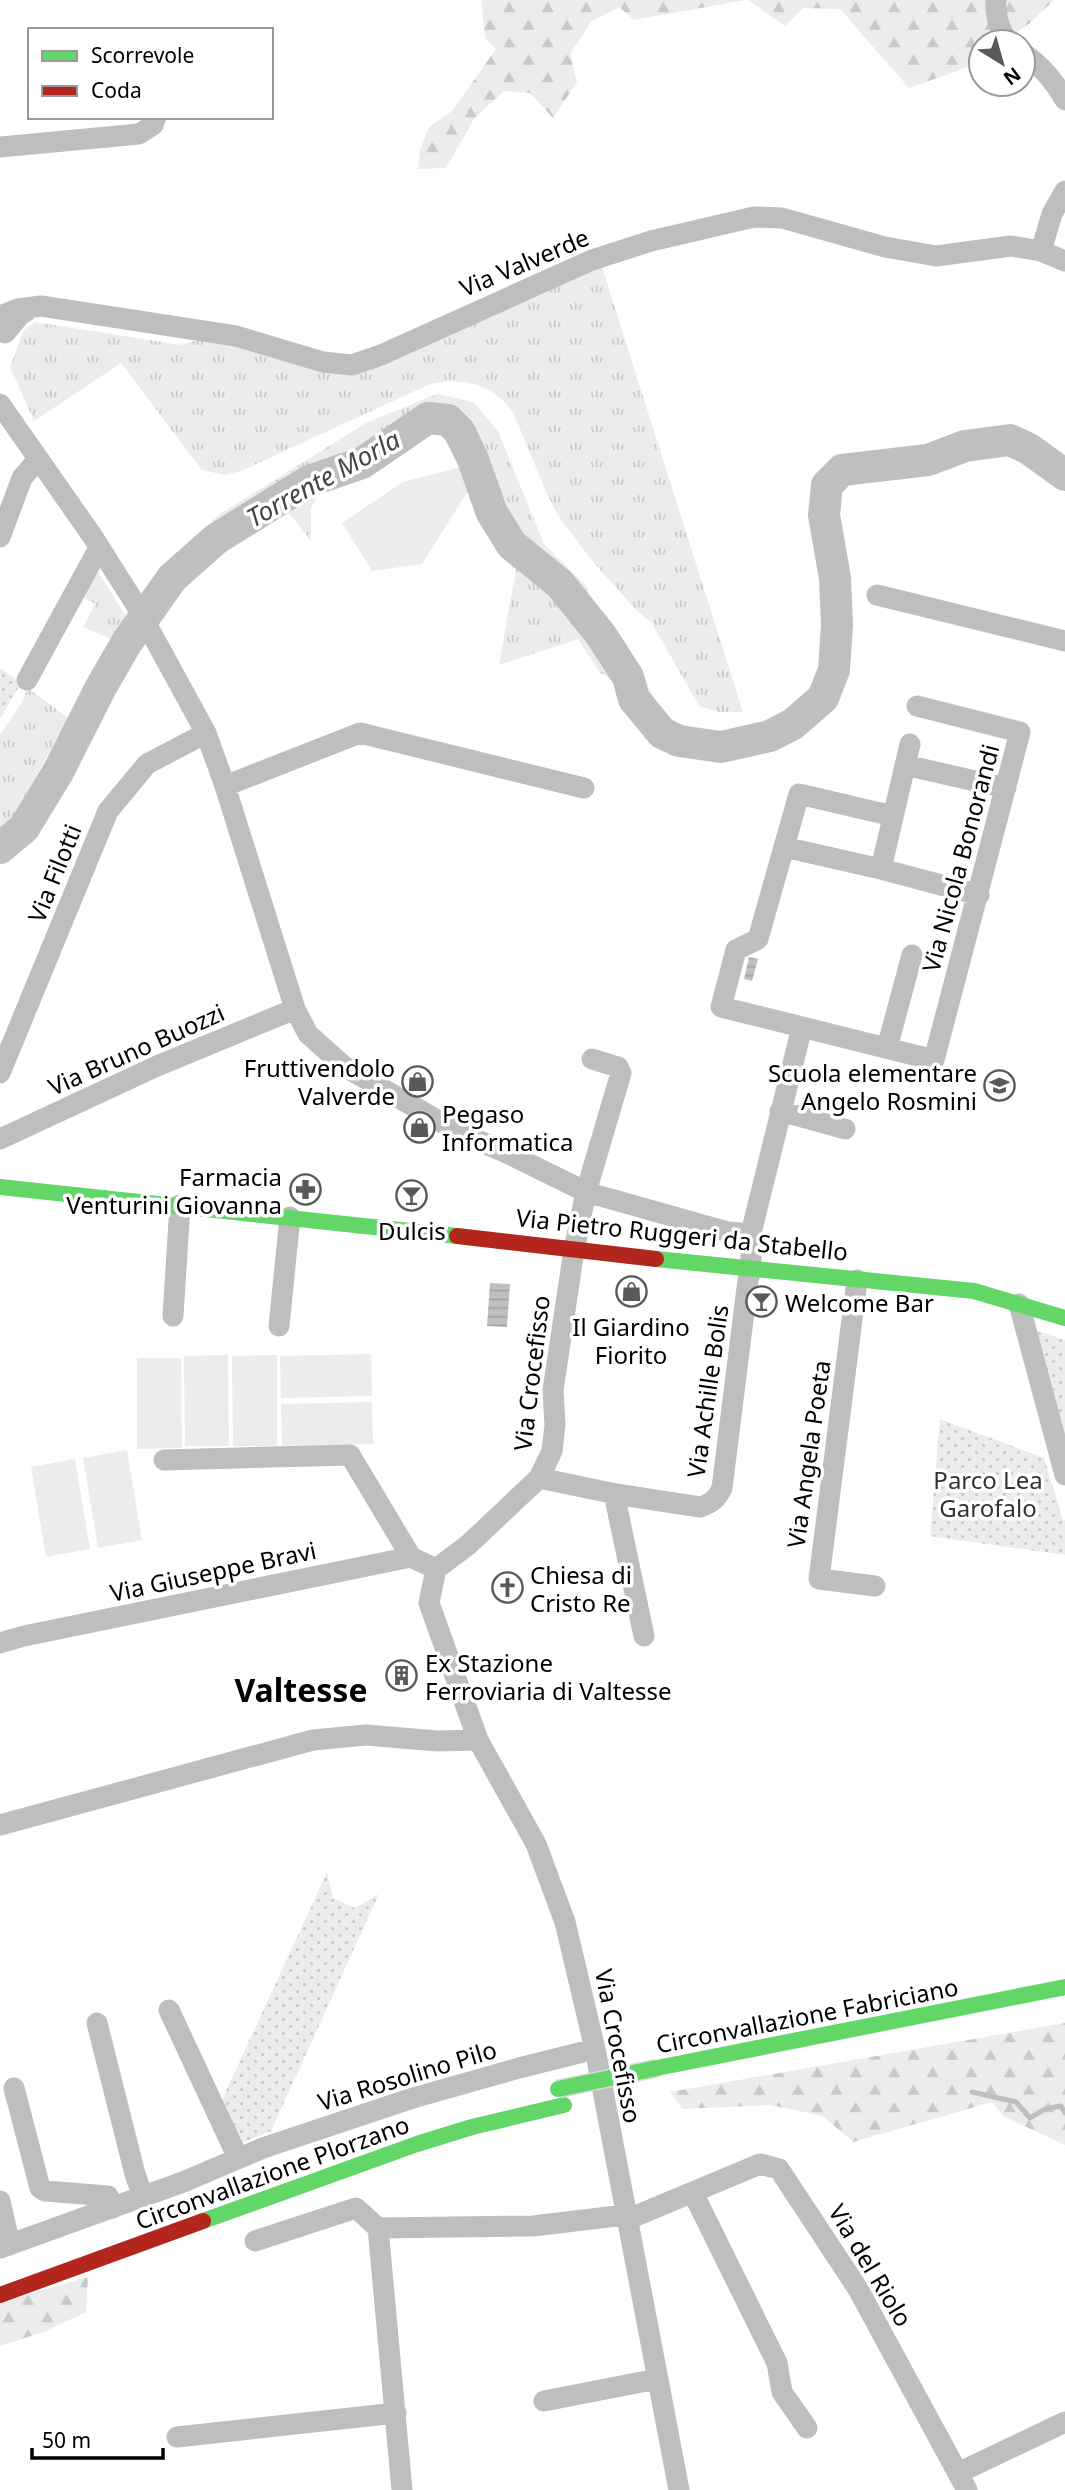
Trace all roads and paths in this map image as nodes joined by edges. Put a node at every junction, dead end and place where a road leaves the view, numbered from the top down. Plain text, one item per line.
1 (996, 0) edge
2 (999, 28) edge
3 (1037, 64) edge
4 (1065, 100) edge
5 (155, 119) edge
6 (0, 148) edge
7 (1065, 191) edge
8 (1041, 251) junction
9 (1065, 261) edge
10 (1, 330) edge
11 (0, 404) edge
12 (38, 459) junction
13 (0, 537) edge
14 (99, 548) junction
15 (877, 595) dead end
16 (1065, 641) edge
17 (27, 680) dead end
18 (917, 706) dead end
19 (206, 733) junction
20 (910, 744) dead end
21 (905, 765) junction
22 (225, 786) junction
23 (584, 788) dead end
24 (1006, 788) junction
25 (893, 816) junction
26 (784, 848) junction
27 (881, 869) junction
28 (979, 895) junction
29 (912, 955) dead end
30 (295, 1009) junction
31 (802, 1027) junction
32 (887, 1048) junction
33 (592, 1059) dead end
34 (0, 1073) edge
35 (780, 1111) junction
36 (845, 1129) dead end
37 (0, 1139) edge
38 (0, 1187) edge
39 (586, 1192) junction
40 (180, 1205) junction
41 (290, 1217) junction
42 (728, 1232) junction
43 (751, 1234) junction
44 (574, 1250) junction
45 (726, 1267) junction
46 (751, 1270) junction
47 (858, 1280) junction
48 (1019, 1304) junction
49 (173, 1316) dead end
50 (1065, 1318) edge
51 (279, 1326) dead end
52 (164, 1460) dead end
53 (1065, 1475) edge
54 (539, 1478) junction
55 (616, 1494) junction
56 (411, 1557) junction
57 (436, 1569) junction
58 (875, 1586) dead end
59 (644, 1636) dead end
60 (0, 1643) edge
61 (478, 1740) junction
62 (0, 1825) edge
63 (1065, 1987) edge
64 (169, 2010) dead end
65 (97, 2023) dead end
66 (595, 2049) junction
67 (14, 2088) dead end
68 (551, 2090) dead end
69 (625, 2092) dead end
70 (238, 2158) junction
71 (693, 2193) junction
72 (143, 2197) junction
73 (0, 2202) edge
74 (113, 2208) junction
75 (626, 2217) junction
76 (154, 2222) dead end
77 (378, 2228) junction
78 (255, 2241) dead end
79 (5, 2247) edge
80 (11, 2274) dead end
81 (0, 2294) edge
82 (657, 2379) junction
83 (544, 2401) dead end
84 (396, 2413) junction
85 (1065, 2422) edge
86 (807, 2428) dead end
87 (177, 2437) dead end
88 (962, 2482) edge
89 (402, 2490) edge
90 (679, 2490) edge

1 - 2 street
3 - 4 street
5 - 6 street
7 - 8 street
8 - 9 street, Via Valverde
8 - 10 street, Via Valverde
11 - 12 street
12 - 13 street
12 - 14 street
14 - 17 street
14 - 19 street
15 - 16 street
18 - 24 street, Via Nicola Bonorandi
19 - 22 street
19 - 34 street, Via Filotti
20 - 21 street
21 - 24 street
21 - 25 street
22 - 23 street
22 - 30 street
24 - 28 street, Via Nicola Bonorandi
25 - 26 street
25 - 27 street
26 - 27 street
26 - 31 street
27 - 28 street
28 - 32 street, Via Nicola Bonorandi
29 - 32 street
30 - 37 street, Via Bruno Buozzi
30 - 39 street
31 - 32 street
31 - 35 street
33 - 39 street, Via Crocefisso
35 - 36 street
35 - 43 street
38 - 40 main road, Via Pietro Ruggeri da Stabello
39 - 42 street
39 - 44 street, Via Crocefisso
40 - 41 main road, Via Pietro Ruggeri da Stabello
40 - 49 street
41 - 44 main road, Via Pietro Ruggeri da Stabello
41 - 51 street
42 - 43 street
42 - 45 street
43 - 46 street
44 - 45 main road, Via Pietro Ruggeri da Stabello
44 - 54 street, Via Crocefisso
45 - 46 main road, Via Pietro Ruggeri da Stabello
46 - 47 main road, Via Pietro Ruggeri da Stabello
46 - 55 street, Via Achille Bolis
47 - 48 main road, Via Pietro Ruggeri da Stabello
47 - 58 street, Via Angela Poeta
48 - 50 main road, Via Pietro Ruggeri da Stabello
48 - 53 street
52 - 56 street
54 - 55 street, Via Achille Bolis
54 - 57 street, Via Crocefisso
55 - 59 street
56 - 57 street
56 - 60 street, Via Giuseppe Bravi
57 - 61 street, Via Crocefisso
61 - 62 street
61 - 66 street, Via Crocefisso
63 - 68 main road, Circonvallazione Fabriciano, bridge
64 - 70 street
65 - 72 street
66 - 70 street, Via Rosolino Pilo
66 - 75 street, Via Crocefisso
67 - 74 street
69 - 81 main road, Circonvallazione Plorzano
70 - 72 street, Via Rosolino Pilo
71 - 75 street, Via del Riolo
71 - 86 street
71 - 88 street, Via del Riolo
72 - 74 street, Via Rosolino Pilo
73 - 79 street, Via Rosolino Pilo
74 - 79 street, Via Rosolino Pilo
75 - 77 street, Via del Riolo
75 - 82 street, Via Crocefisso
76 - 80 main road, Circonvallazione Plorzano
77 - 78 street
77 - 84 street
82 - 83 street
82 - 90 street, Via Crocefisso
84 - 87 street
84 - 89 street
85 - 88 street, Via del Riolo

